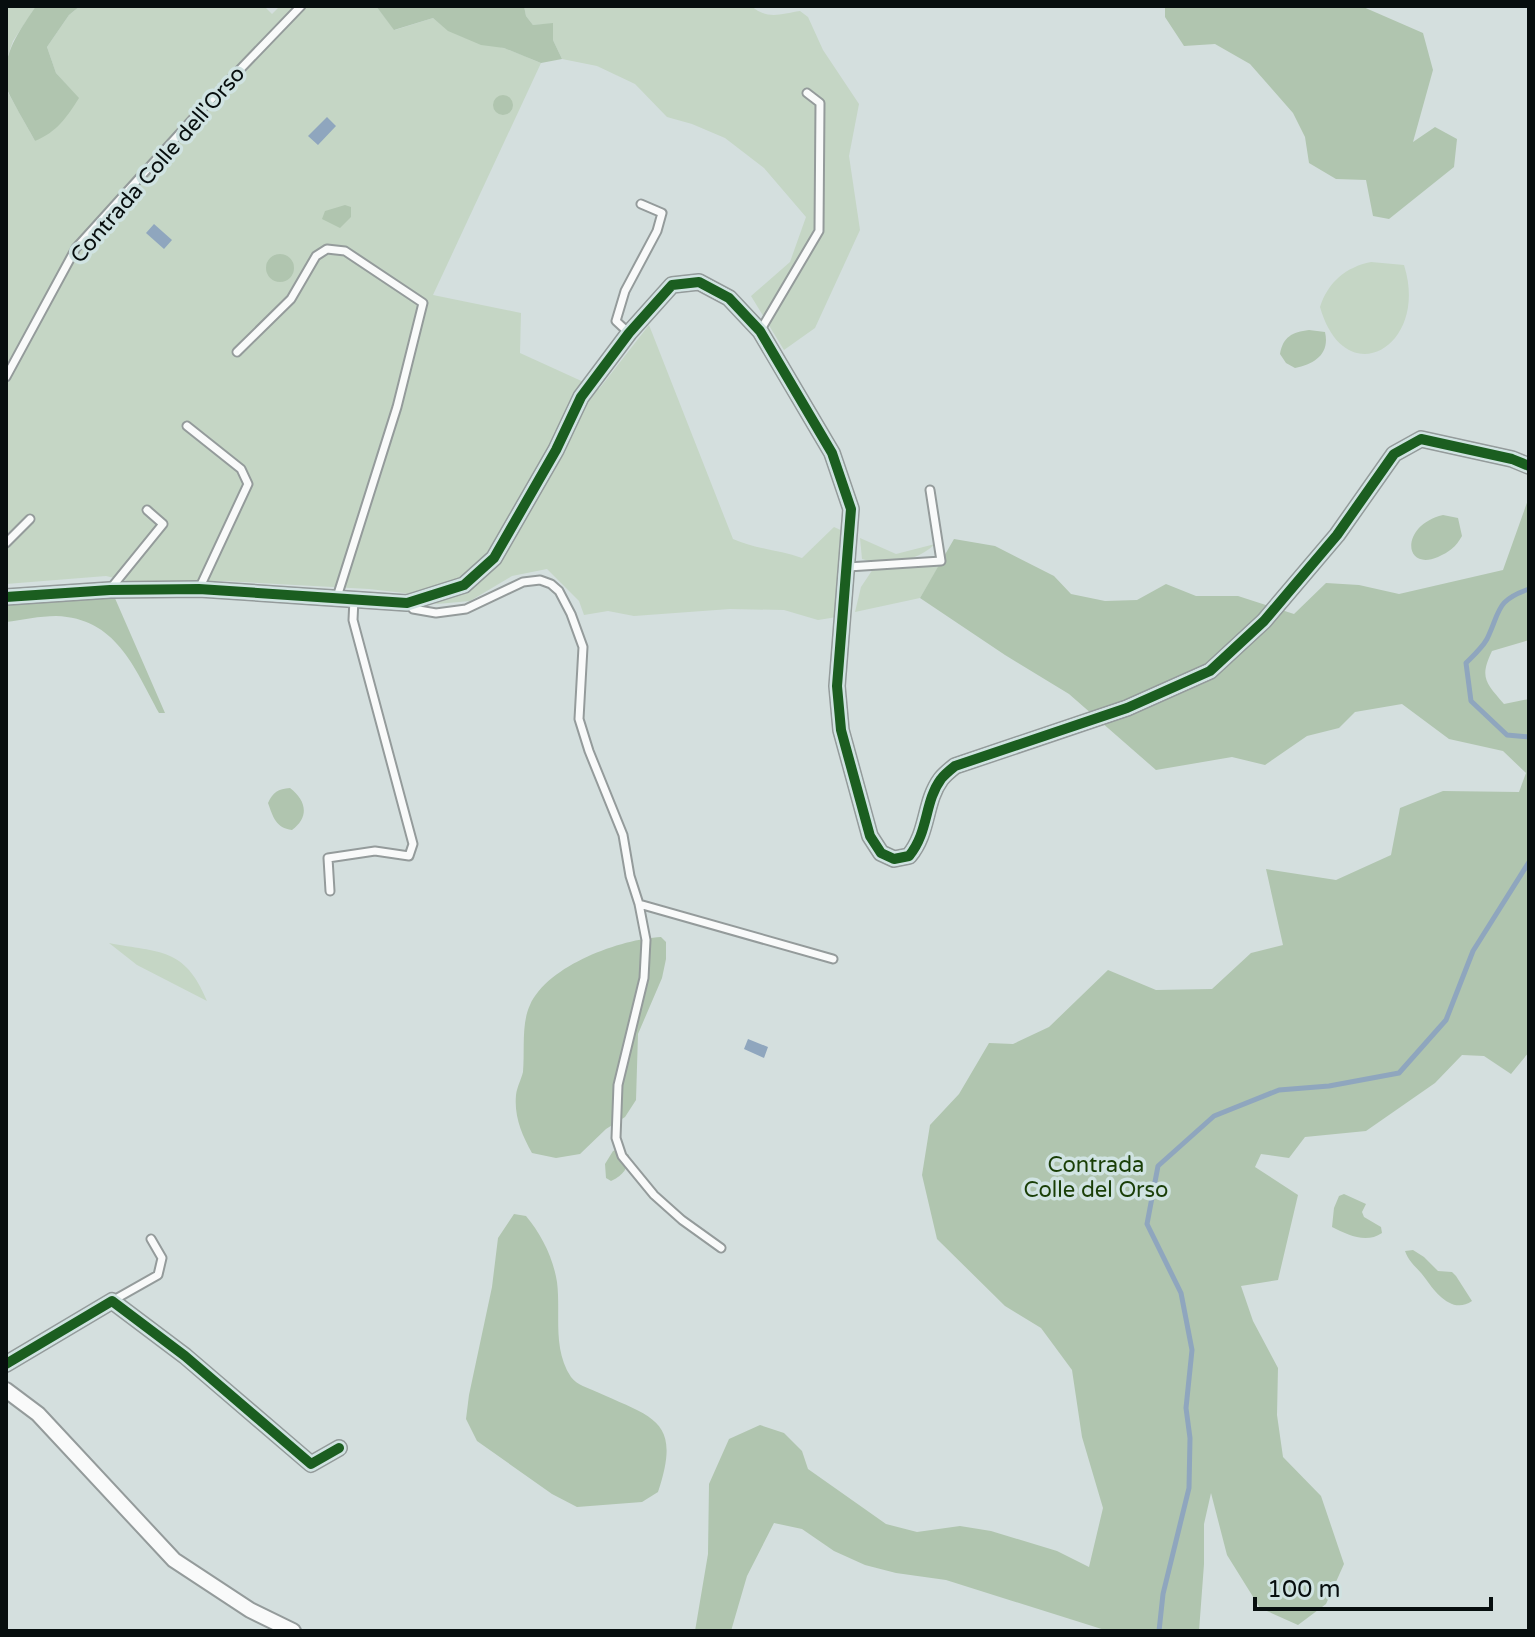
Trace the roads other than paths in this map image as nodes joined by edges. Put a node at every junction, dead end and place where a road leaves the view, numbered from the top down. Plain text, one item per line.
1 (301, 6) edge
2 (807, 93) dead end
3 (641, 204) dead end
4 (760, 331) junction
5 (629, 333) junction
6 (237, 352) dead end
7 (6, 377) edge
8 (187, 426) dead end
9 (1529, 466) edge
10 (930, 490) dead end
11 (147, 510) dead end
12 (30, 519) dead end
13 (6, 543) edge
14 (848, 567) junction
15 (199, 589) junction
16 (110, 590) junction
17 (6, 597) edge
18 (337, 597) junction
19 (354, 599) junction
20 (407, 603) junction
21 (330, 891) dead end
22 (639, 904) junction
23 (833, 959) dead end
24 (151, 1239) dead end
25 (721, 1248) dead end
26 (112, 1301) junction
27 (6, 1364) edge
28 (6, 1390) edge
29 (339, 1448) dead end
30 (293, 1631) edge

1 - 7 lane, Contrada Colle dell'Orso
2 - 4 lane
3 - 5 lane
4 - 5 street
4 - 14 street
5 - 20 street
6 - 18 lane
8 - 15 lane
9 - 14 street
10 - 14 lane
11 - 16 lane
12 - 13 lane
15 - 16 street
15 - 18 street
16 - 17 street
18 - 19 street
19 - 20 street
19 - 21 lane
20 - 22 lane
22 - 23 lane
22 - 25 lane
24 - 26 lane
26 - 27 street
26 - 29 street
28 - 30 street

